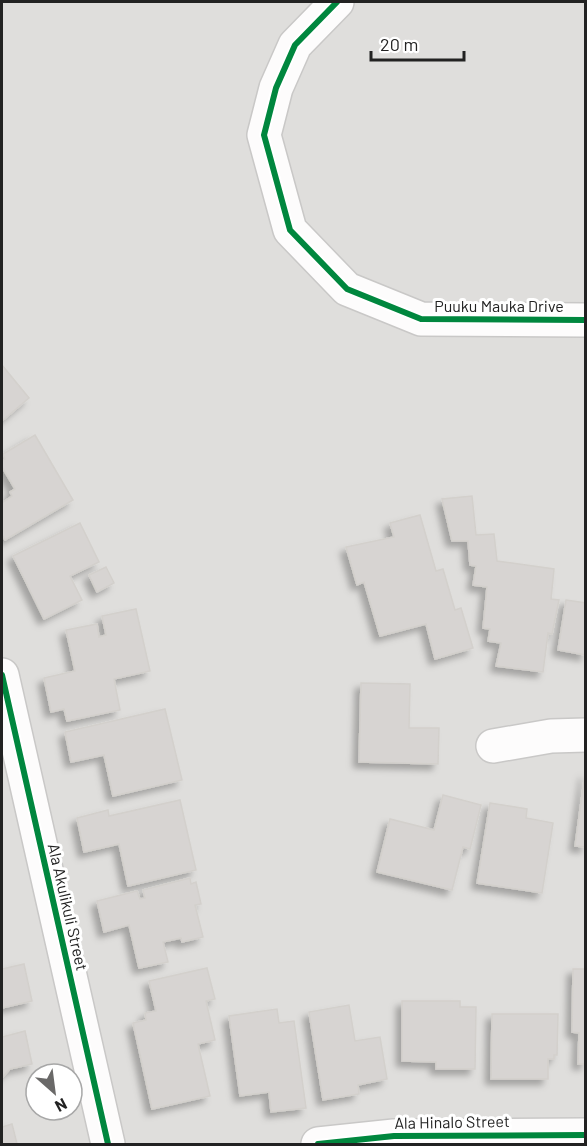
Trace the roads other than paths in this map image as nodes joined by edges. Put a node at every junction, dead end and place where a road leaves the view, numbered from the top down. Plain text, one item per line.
1 (337, 2) edge
2 (585, 320) edge
3 (2, 675) edge
4 (585, 735) edge
5 (493, 746) dead end
6 (585, 1135) edge
7 (108, 1144) edge
8 (318, 1144) edge

1 - 2 street, Puuku Mauka Drive
3 - 7 street, Ala Akulikuli Street
4 - 5 street
6 - 8 street, Ala Hinalo Street

